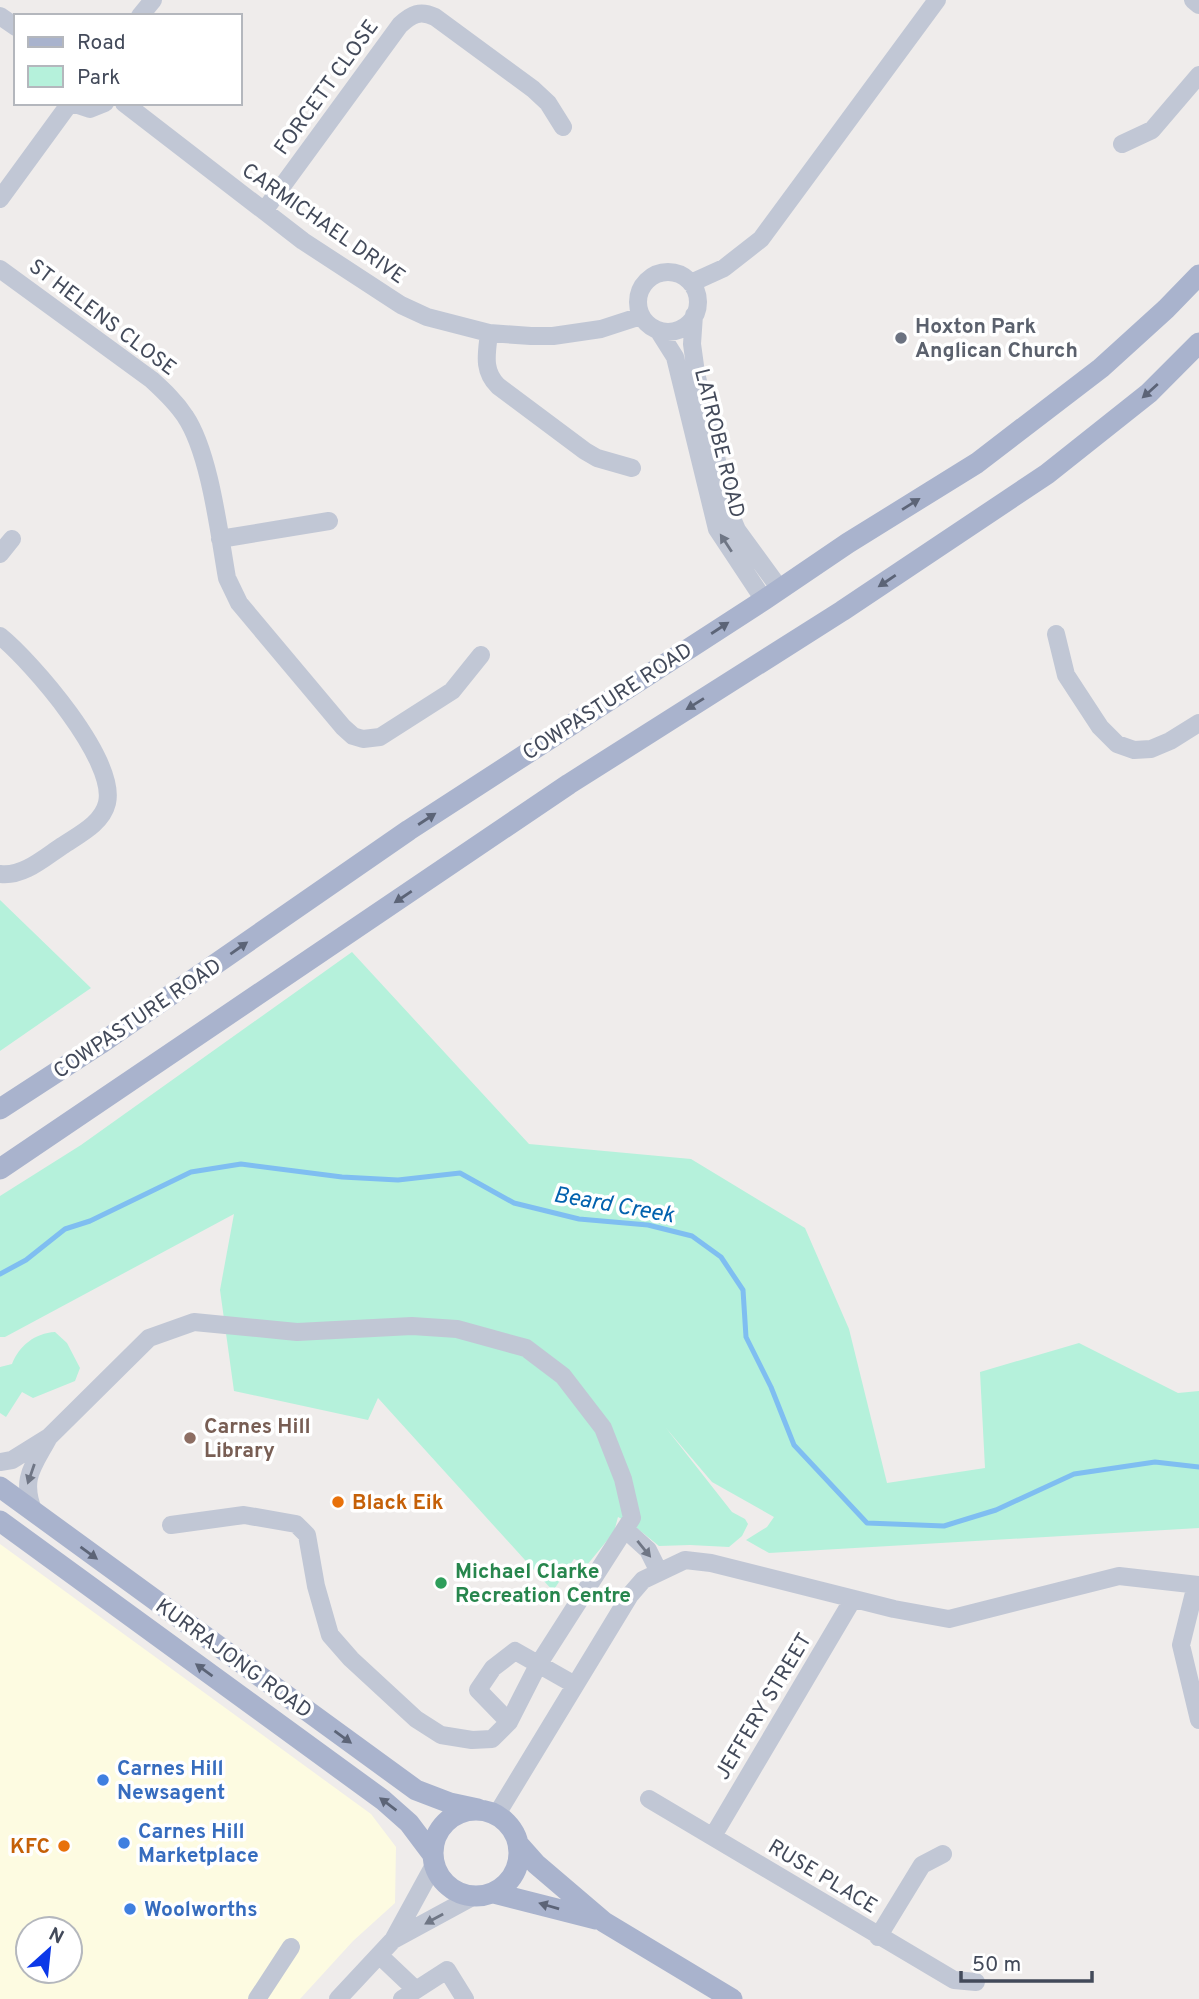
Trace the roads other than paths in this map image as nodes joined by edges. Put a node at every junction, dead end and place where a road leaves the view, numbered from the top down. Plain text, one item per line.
1 (153, 0) edge
2 (937, 0) edge
3 (1193, 0) edge
4 (1199, 5) edge
5 (142, 14) edge
6 (1199, 75) edge
7 (70, 105) edge
8 (79, 105) edge
9 (100, 105) edge
10 (127, 105) edge
11 (563, 127) dead end
12 (1122, 144) dead end
13 (0, 199) edge
14 (264, 211) junction
15 (0, 269) edge
16 (1199, 275) edge
17 (691, 284) junction
18 (694, 315) junction
19 (641, 316) junction
20 (658, 330) junction
21 (489, 333) junction
22 (1199, 343) edge
23 (632, 468) dead end
24 (329, 521) dead end
25 (12, 538) dead end
26 (220, 540) junction
27 (0, 554) edge
28 (772, 595) junction
29 (1056, 634) dead end
30 (0, 636) edge
31 (481, 655) dead end
32 (1199, 723) edge
33 (3, 874) edge
34 (0, 1110) edge
35 (0, 1169) edge
36 (49, 1437) junction
37 (0, 1462) edge
38 (0, 1487) edge
39 (34, 1513) junction
40 (0, 1521) edge
41 (171, 1525) dead end
42 (626, 1530) junction
43 (659, 1572) junction
44 (1198, 1585) edge
45 (853, 1599) junction
46 (538, 1665) junction
47 (575, 1685) junction
48 (1199, 1720) edge
49 (509, 1722) junction
50 (649, 1799) dead end
51 (487, 1812) junction
52 (713, 1836) junction
53 (520, 1846) junction
54 (943, 1854) dead end
55 (434, 1860) junction
56 (484, 1895) junction
57 (604, 1922) junction
58 (878, 1937) junction
59 (393, 1940) junction
60 (290, 1947) dead end
61 (379, 1955) junction
62 (976, 1982) dead end
63 (409, 1995) edge
64 (257, 1999) edge
65 (338, 1999) edge
66 (465, 1999) edge
67 (732, 1999) edge

1 - 5 street
2 - 17 street
3 - 4 street
6 - 12 street
7 - 13 street
8 - 9 street
10 - 14 street, CARMICHAEL DRIVE
11 - 14 street, FORCETT CLOSE
14 - 21 street, CARMICHAEL DRIVE
15 - 26 street, ST HELENS CLOSE
28 -> 16 main road, COWPASTURE ROAD
17 - 18 street
17 - 19 street
18 - 20 street
18 - 28 street, LATROBE ROAD
19 - 20 street
19 - 21 street, CARMICHAEL DRIVE
28 -> 20 street, LATROBE ROAD
21 - 23 street
22 -> 35 main road
24 - 26 street
25 - 27 street
26 - 31 street, ST HELENS CLOSE
34 -> 28 main road, COWPASTURE ROAD
29 - 32 street
30 - 33 street
36 - 37 street
36 -> 39 street
36 - 42 street
38 - 39 main road, KURRAJONG ROAD
39 -> 51 main road, KURRAJONG ROAD
55 -> 40 main road, KURRAJONG ROAD
41 - 49 street
42 -> 43 street
42 - 46 street
43 - 45 street
43 - 47 street
44 - 45 street
44 - 48 street
45 - 52 street, JEFFERY STREET
46 - 47 street
46 - 49 street
46 - 49 street
47 - 51 street
50 - 52 street, RUSE PLACE
51 - 53 main road
51 - 55 main road
52 - 58 street, RUSE PLACE
53 - 56 main road
53 - 57 main road
54 - 58 street
55 - 56 main road
55 - 59 street
57 -> 56 main road
56 -> 59 street
57 - 67 main road
58 - 62 street, RUSE PLACE
59 - 61 street
60 - 64 street
61 - 63 street
61 - 65 street
63 - 66 street

